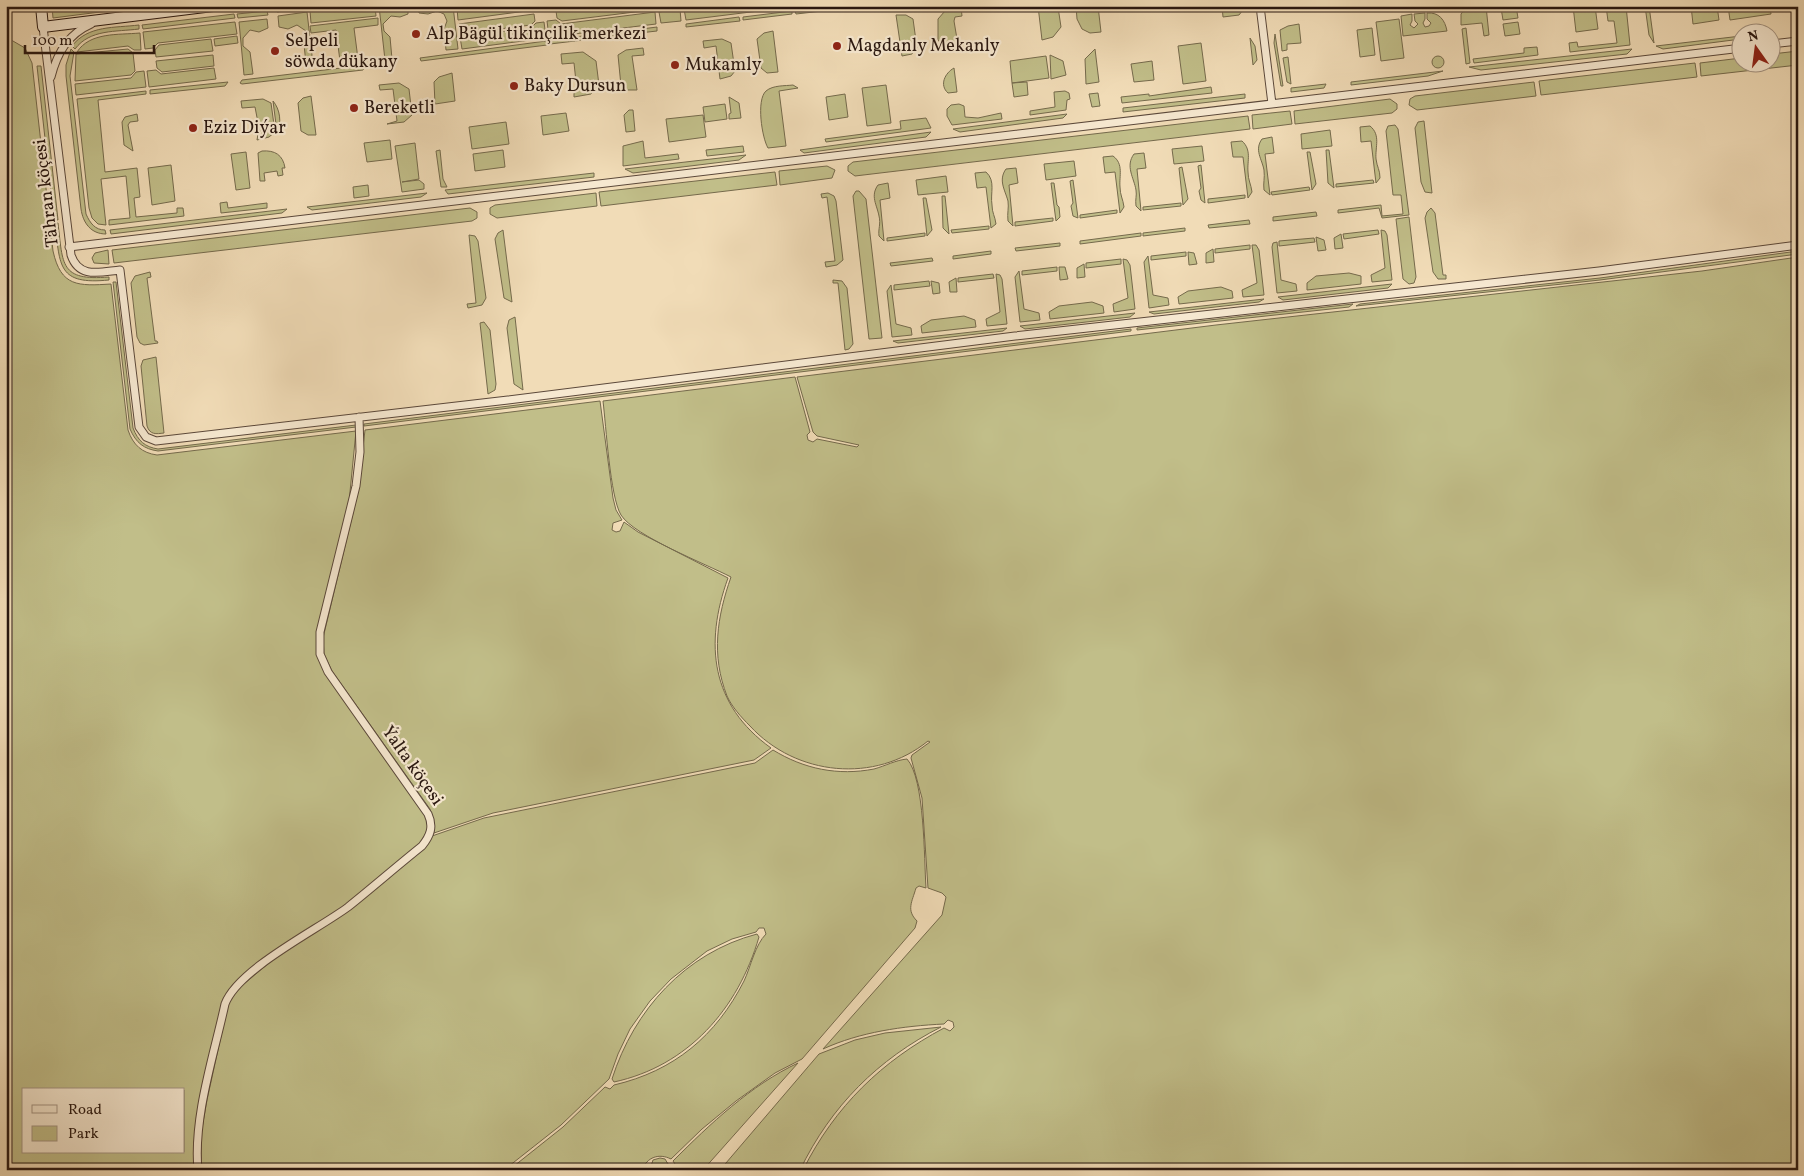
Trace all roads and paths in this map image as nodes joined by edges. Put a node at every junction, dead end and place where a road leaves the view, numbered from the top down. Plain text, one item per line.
1 (41, 6) edge
2 (213, 6) edge
3 (1260, 6) edge
4 (98, 20) junction
5 (43, 27) junction
6 (1798, 41) edge
7 (1782, 43) edge
8 (1732, 49) edge
9 (50, 82) junction
10 (1272, 104) junction
11 (1798, 245) edge
12 (69, 247) junction
13 (360, 417) junction
14 (198, 1170) edge

1 - 5 street, Tähran köçesi
2 - 4 street
3 - 10 street
4 - 5 street
4 - 9 street
5 - 9 street, Tähran köçesi
6 - 7 street
8 - 10 street
9 - 12 street, Tähran köçesi
10 - 12 street
11 - 13 street
12 - 13 street, Tähran köçesi
13 - 14 street, Ýalta köçesi

